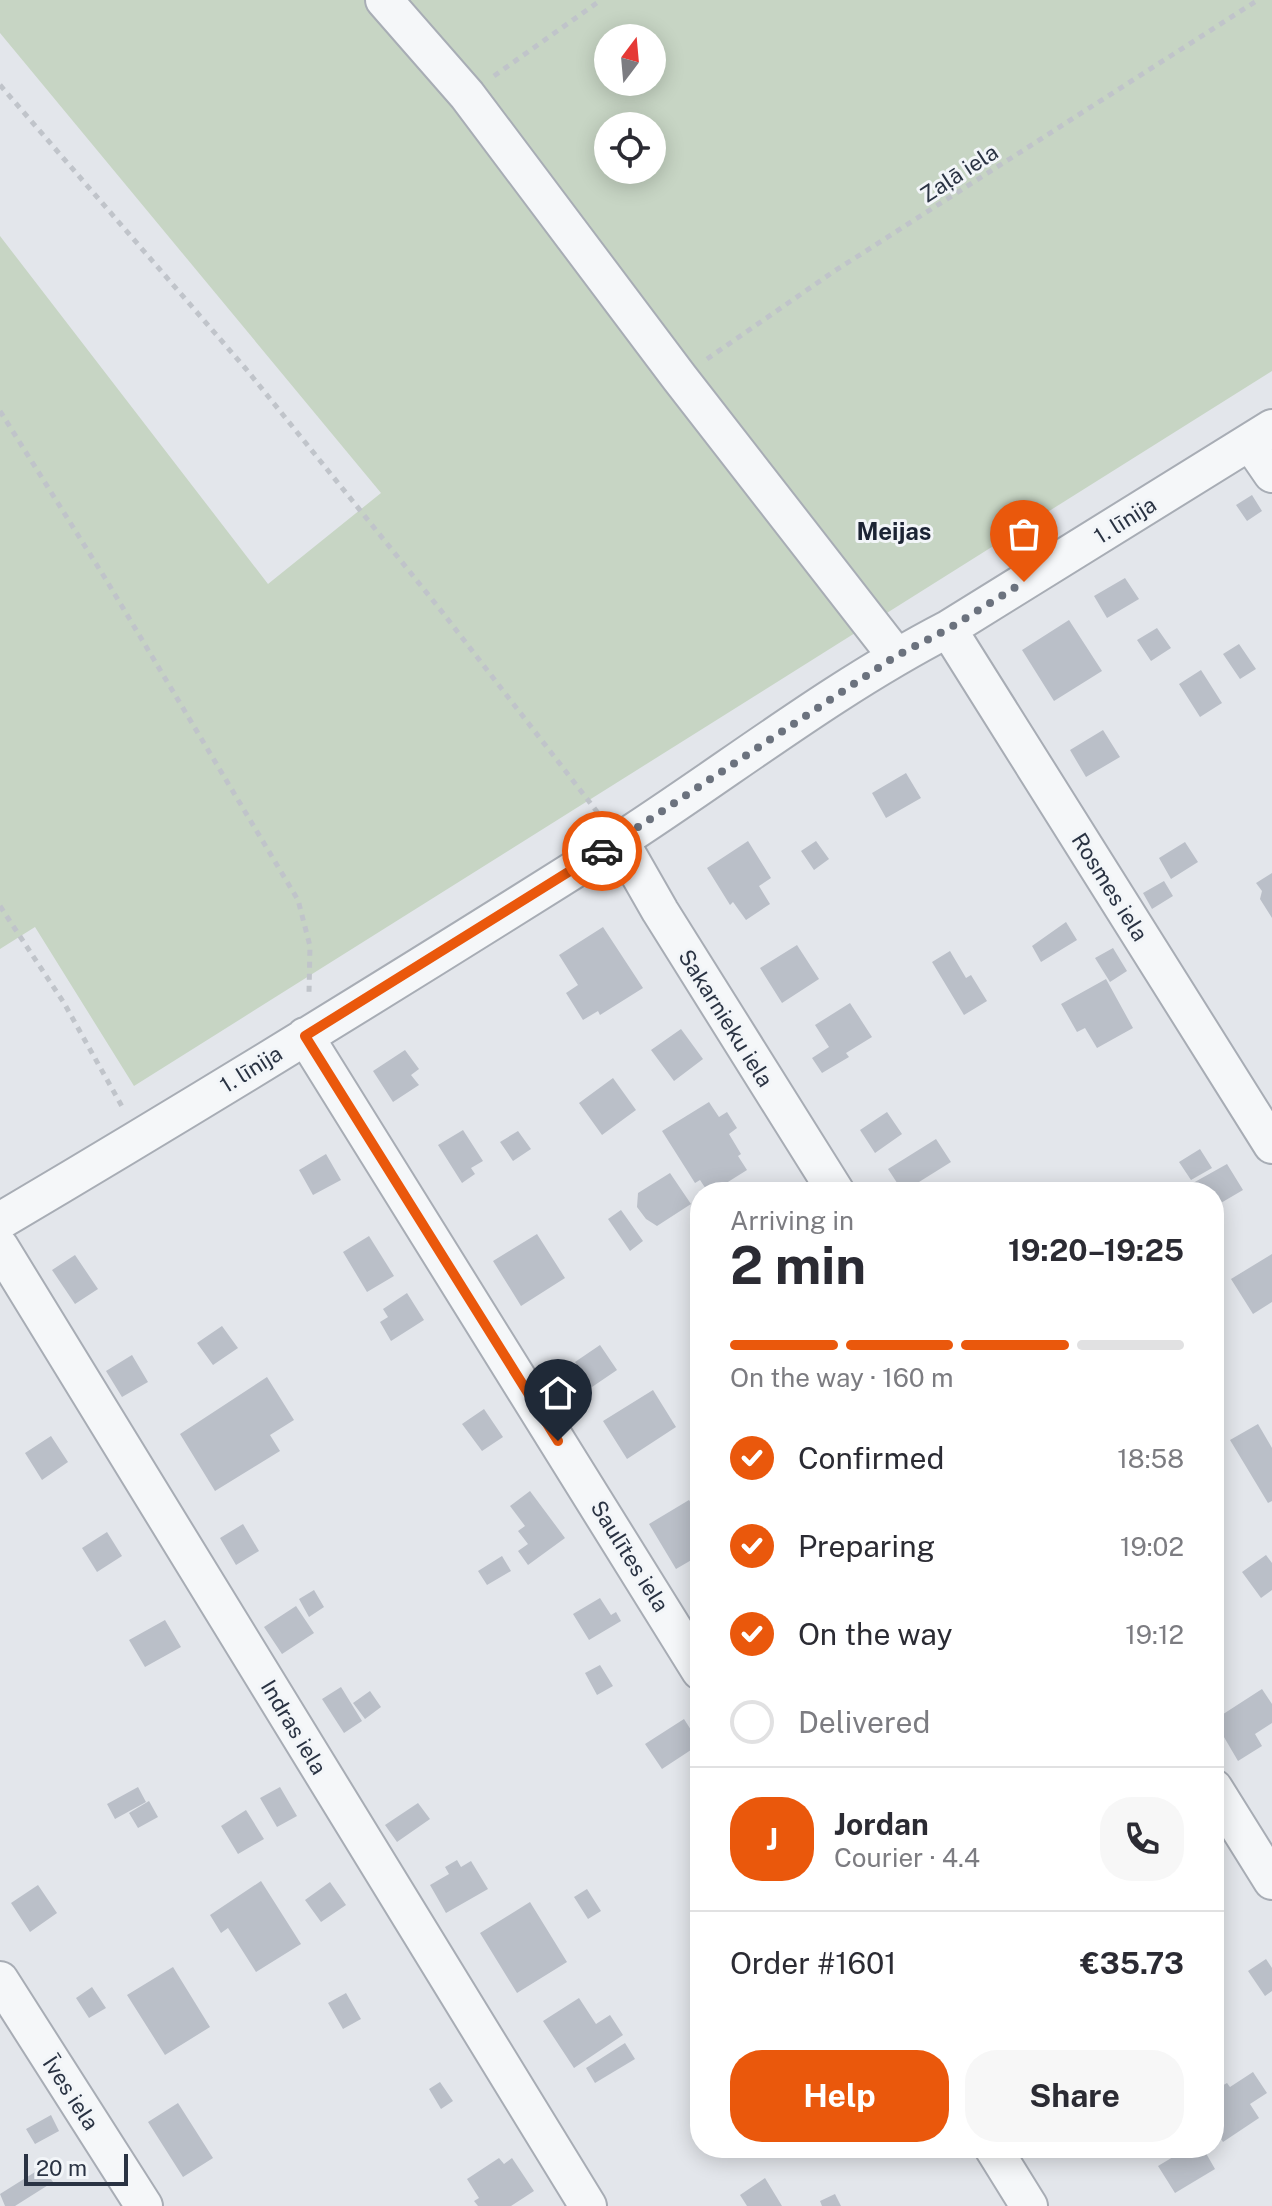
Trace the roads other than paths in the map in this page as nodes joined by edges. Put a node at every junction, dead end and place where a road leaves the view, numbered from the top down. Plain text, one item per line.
1 (384, 0) edge
2 (1261, 435) edge
3 (1272, 474) edge
4 (948, 629) junction
5 (896, 656) junction
6 (620, 841) junction
7 (313, 1031) junction
8 (1272, 1145) edge
9 (830, 1182) edge
10 (0, 1221) edge
11 (0, 1247) edge
12 (690, 1654) edge
13 (1224, 1804) edge
14 (1272, 1881) edge
15 (0, 1980) edge
16 (999, 2158) edge
17 (144, 2206) edge
18 (588, 2206) edge
19 (1029, 2206) edge

1 - 5 street
2 - 3 street
2 - 4 street, 1. līnija
4 - 5 street, 1. līnija
4 - 8 street, Rosmes iela
5 - 6 street, 1. līnija
6 - 7 street, 1. līnija
6 - 9 street, Sakarnieku iela
7 - 10 street, 1. līnija
7 - 12 street, Saulītes iela
11 - 18 street, Indras iela
13 - 14 street
15 - 17 street, Īves iela
16 - 19 street

